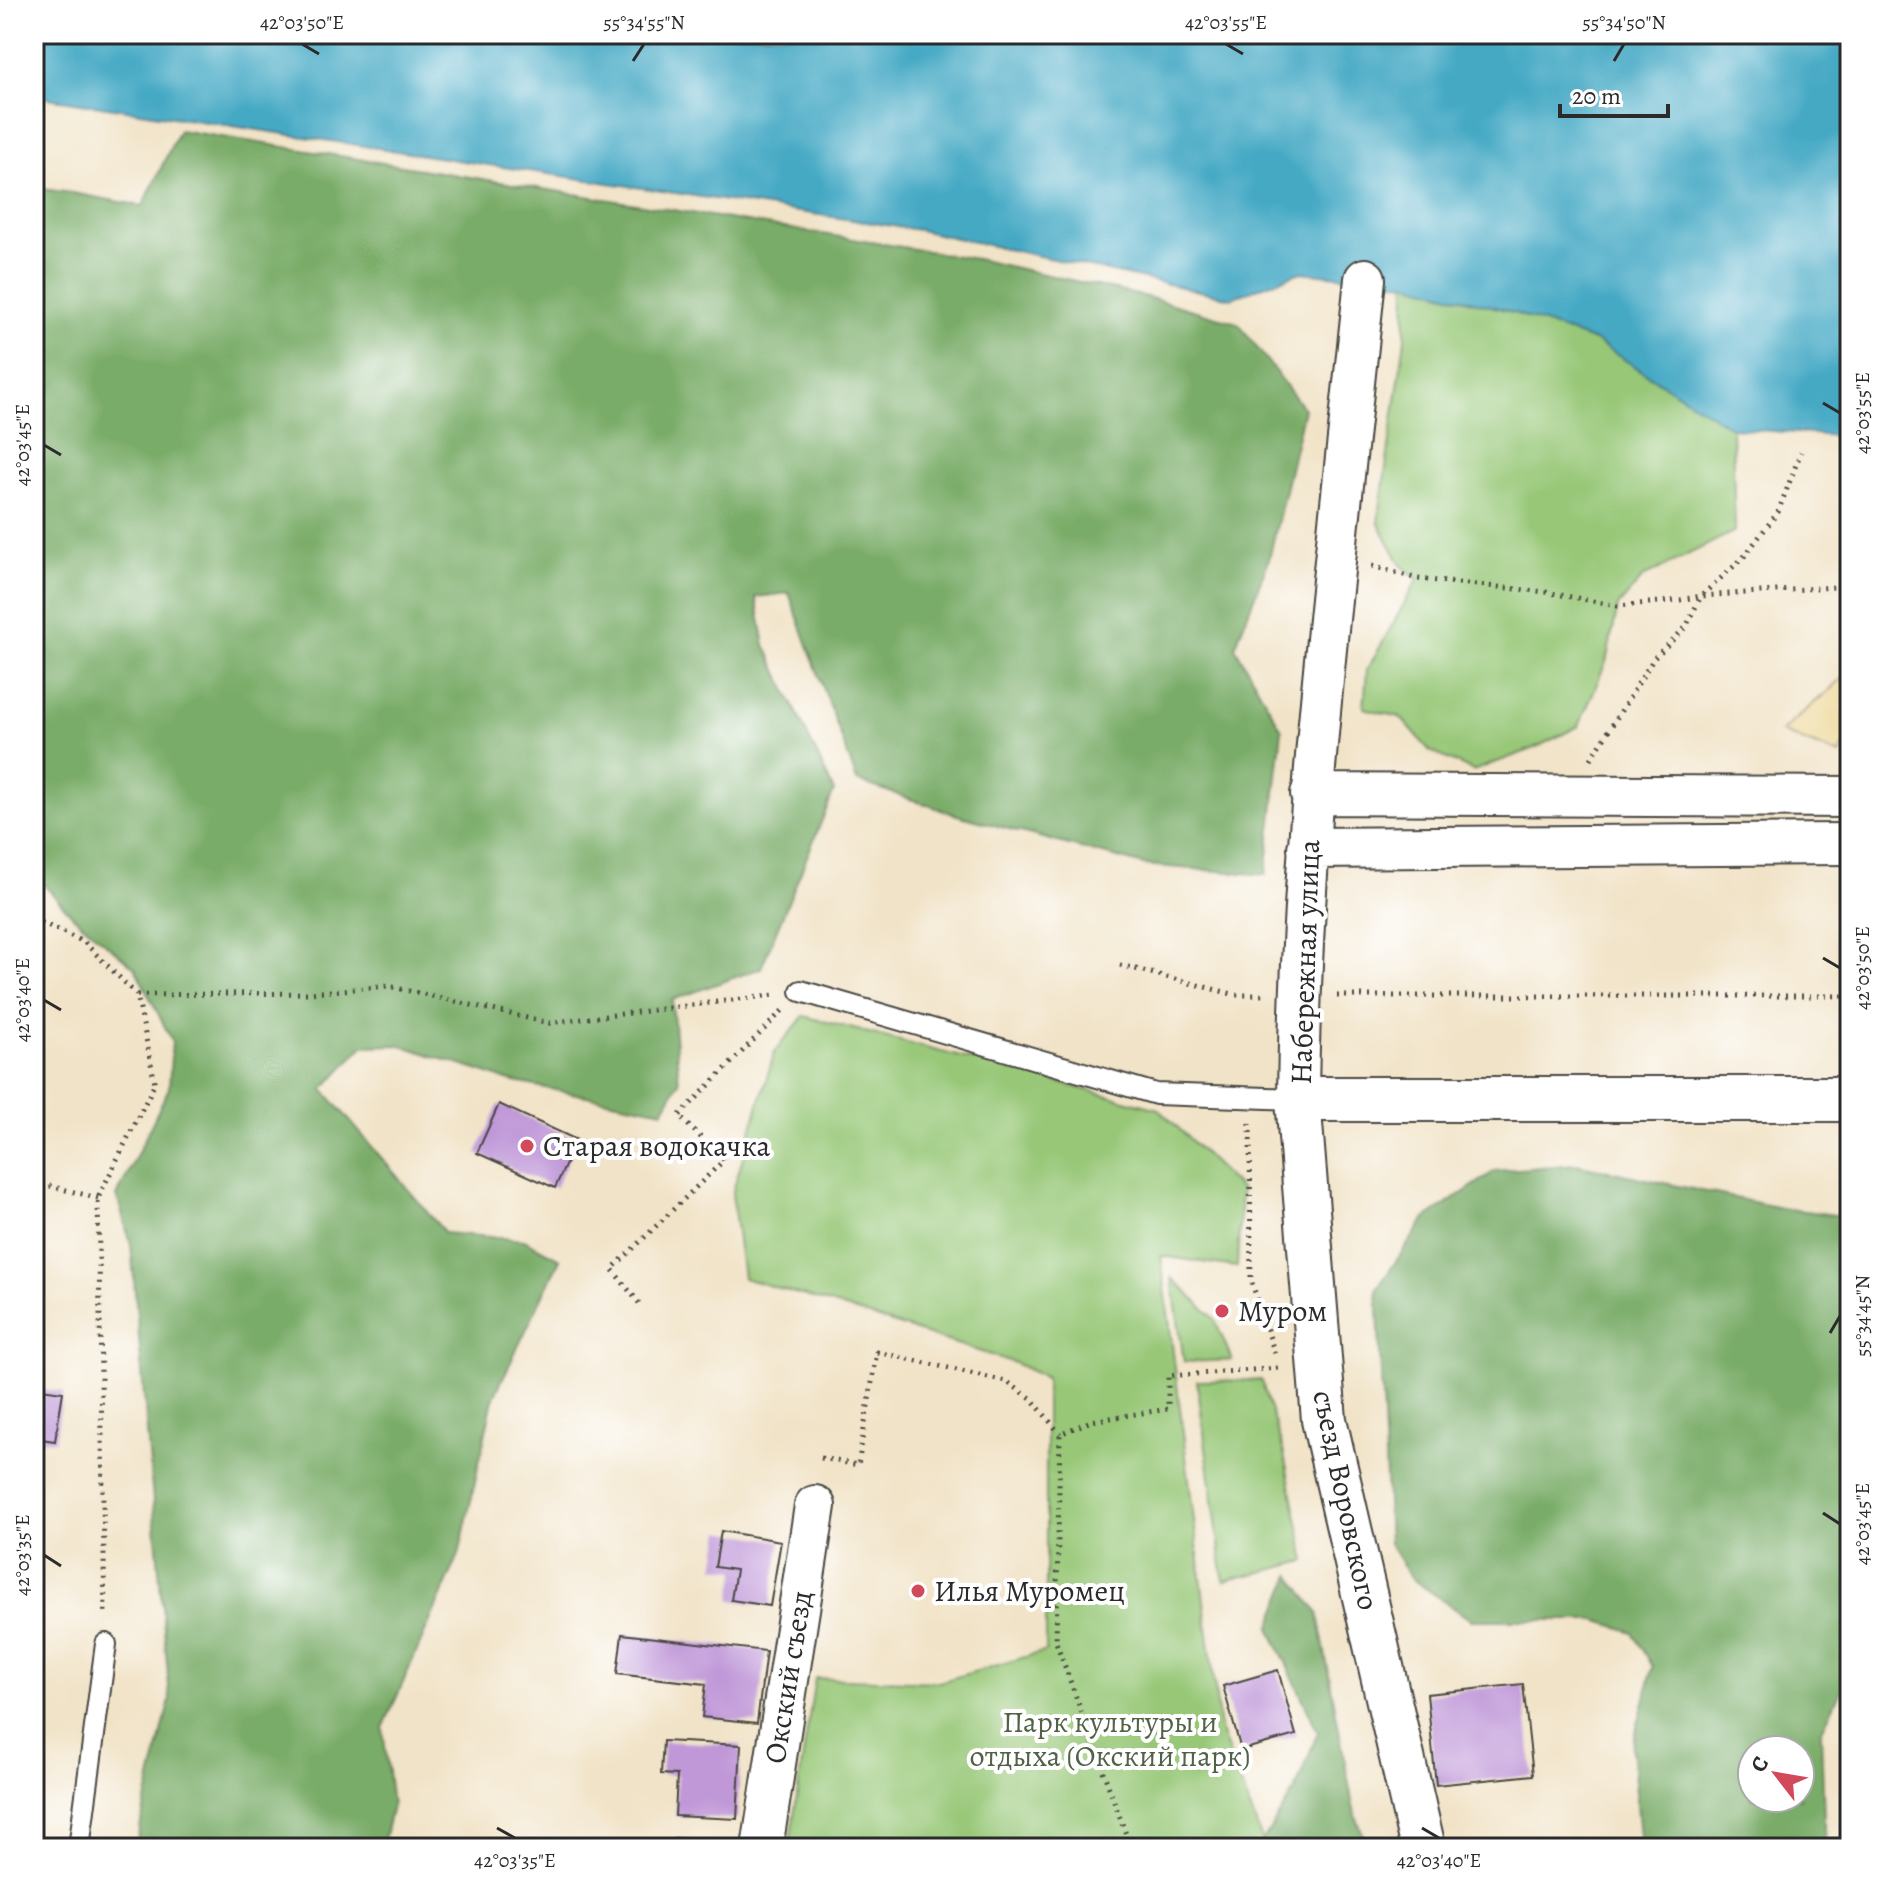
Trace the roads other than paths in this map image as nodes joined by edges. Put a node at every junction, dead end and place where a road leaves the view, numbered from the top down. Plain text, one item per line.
1 (1365, 279) dead end
2 (1311, 794) junction
3 (1850, 797) edge
4 (1850, 844) edge
5 (1308, 848) junction
6 (801, 991) road end
7 (1298, 1099) junction
8 (1850, 1099) edge
9 (815, 1506) dead end
10 (106, 1644) road end
11 (79, 1848) edge
12 (762, 1848) edge
13 (1423, 1848) edge

1 - 2 street, Набережная улица
2 - 3 street
2 - 5 street, Набережная улица
4 - 5 street
5 - 7 street, Набережная улица
6 - 7 lane
7 - 8 street, Набережная улица
7 - 13 street, съезд Воровского
9 - 12 street, Окский съезд
10 - 11 lane

